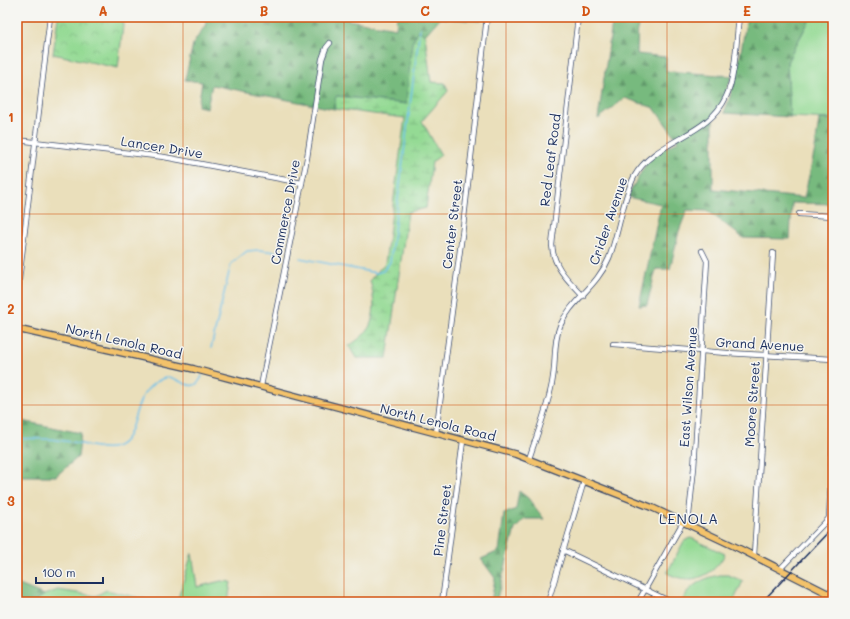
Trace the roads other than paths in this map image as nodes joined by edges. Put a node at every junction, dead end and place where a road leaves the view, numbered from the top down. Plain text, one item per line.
1 (50, 17) edge
2 (487, 17) edge
3 (578, 17) edge
4 (739, 17) edge
5 (330, 43) dead end
6 (17, 140) edge
7 (35, 142) junction
8 (302, 183) junction
9 (799, 214) dead end
10 (833, 216) edge
11 (702, 251) dead end
12 (773, 253) dead end
13 (583, 296) junction
14 (17, 298) edge
15 (17, 329) edge
16 (613, 344) dead end
17 (701, 351) junction
18 (766, 355) junction
19 (833, 359) edge
20 (261, 386) junction
21 (436, 433) junction
22 (833, 440) edge
23 (463, 441) junction
24 (530, 459) junction
25 (584, 480) junction
26 (833, 514) edge
27 (829, 518) junction
28 (685, 523) junction
29 (563, 550) junction
30 (754, 555) junction
31 (780, 569) junction
32 (644, 589) junction
33 (833, 596) edge
34 (442, 602) edge
35 (548, 602) edge
36 (638, 602) edge
37 (671, 602) edge

1 - 7 street
2 - 21 street, Center Street
3 - 13 street, Red Leaf Road
4 - 13 street, Crider Avenue
5 - 8 street, Commerce Drive
6 - 7 street, Lancer Drive
7 - 8 street, Lancer Drive
7 - 14 street
8 - 20 street, Commerce Drive
9 - 10 street
11 - 17 street, East Wilson Avenue
12 - 18 street, Moore Street
13 - 24 street, Crider Avenue
15 - 20 main road, North Lenola Road
16 - 17 street, Grand Avenue
17 - 18 street, Grand Avenue
17 - 28 street, East Wilson Avenue
18 - 19 street, Grand Avenue
18 - 30 street, Moore Street
20 - 21 main road, North Lenola Road
21 - 23 main road, North Lenola Road
22 - 27 street
23 - 24 main road, North Lenola Road
23 - 34 street, Pine Street
24 - 25 main road, North Lenola Road
25 - 28 main road, North Lenola Road
25 - 29 street
26 - 27 street
27 - 31 street
28 - 30 main road, North Lenola Road
28 - 32 street
29 - 32 street
29 - 35 street
30 - 31 main road, North Lenola Road
31 - 33 main road, North Lenola Road
32 - 36 street
32 - 37 street

